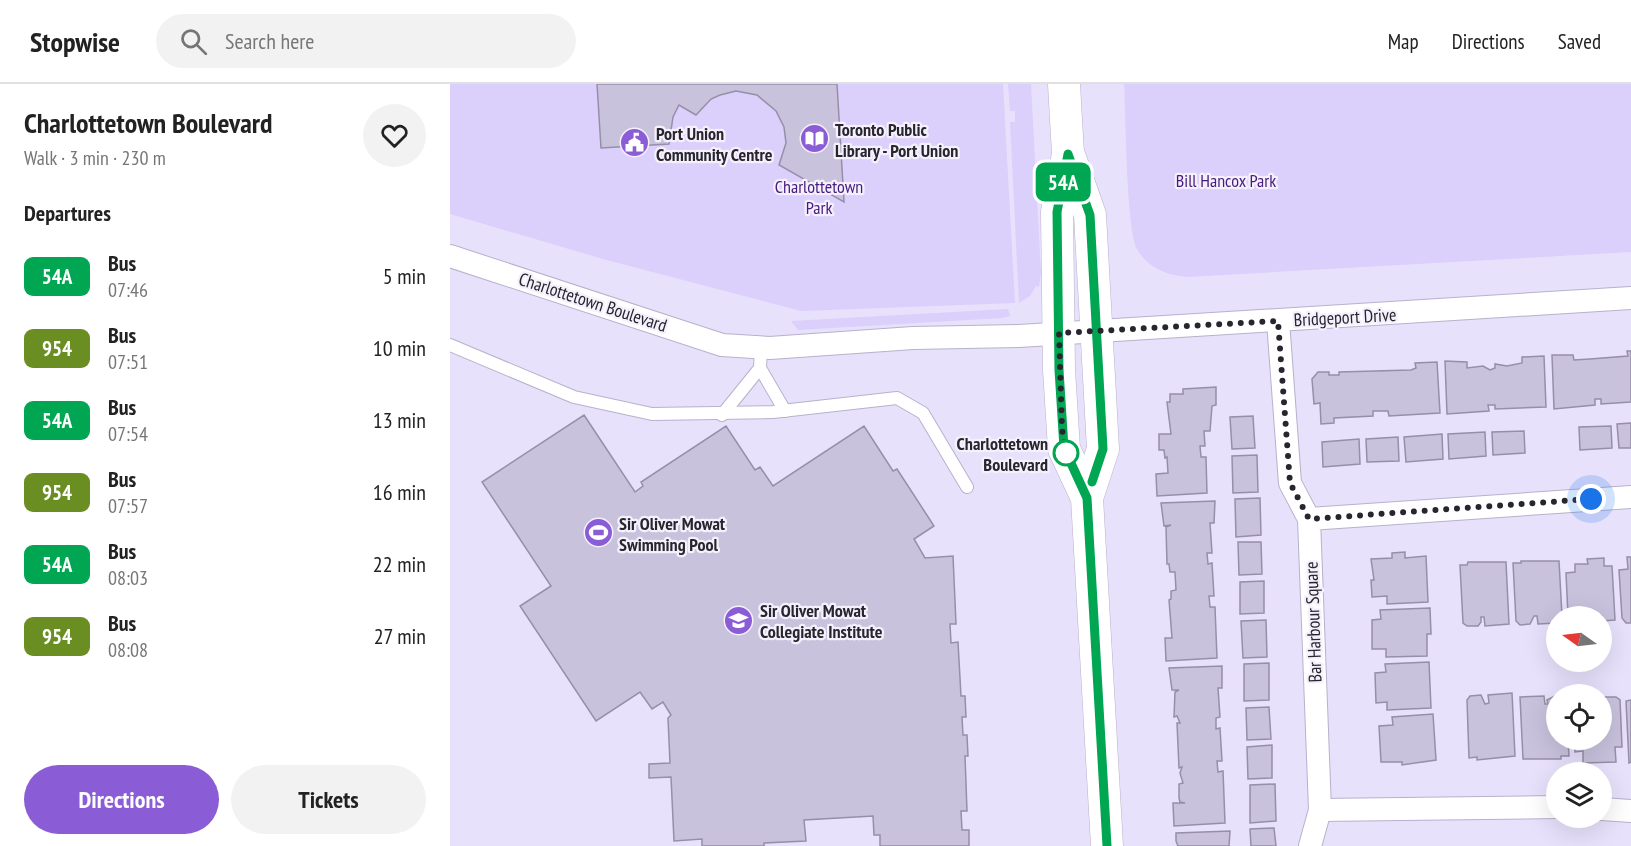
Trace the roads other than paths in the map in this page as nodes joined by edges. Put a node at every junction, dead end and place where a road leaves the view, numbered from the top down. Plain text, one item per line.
1 (1064, 84) edge
2 (1068, 154) junction
3 (450, 256) edge
4 (1631, 298) edge
5 (1278, 321) junction
6 (1096, 329) junction
7 (1059, 333) junction
8 (450, 345) edge
9 (760, 358) junction
10 (785, 411) junction
11 (722, 415) junction
12 (967, 487) dead end
13 (1631, 497) edge
14 (1087, 498) junction
15 (1309, 519) junction
16 (1546, 807) edge
17 (1320, 810) junction
18 (1612, 810) edge
19 (1631, 811) edge
20 (1107, 846) edge
21 (1310, 846) edge

1 - 2 main road
2 - 6 main road
2 - 7 main road
3 - 9 street, Charlottetown Boulevard
4 - 5 street, Bridgeport Drive
5 - 6 street, Bridgeport Drive
5 - 15 street
6 - 7 street, Bridgeport Drive
6 - 14 main road
7 - 9 street, Charlottetown Boulevard
7 - 14 main road
8 - 11 lane
9 - 10 lane
9 - 11 lane
10 - 11 lane
10 - 12 lane
13 - 15 street
14 - 20 main road
15 - 17 street, Bar Harbour Square
16 - 17 street
17 - 21 street, Bar Harbour Square
18 - 19 street

